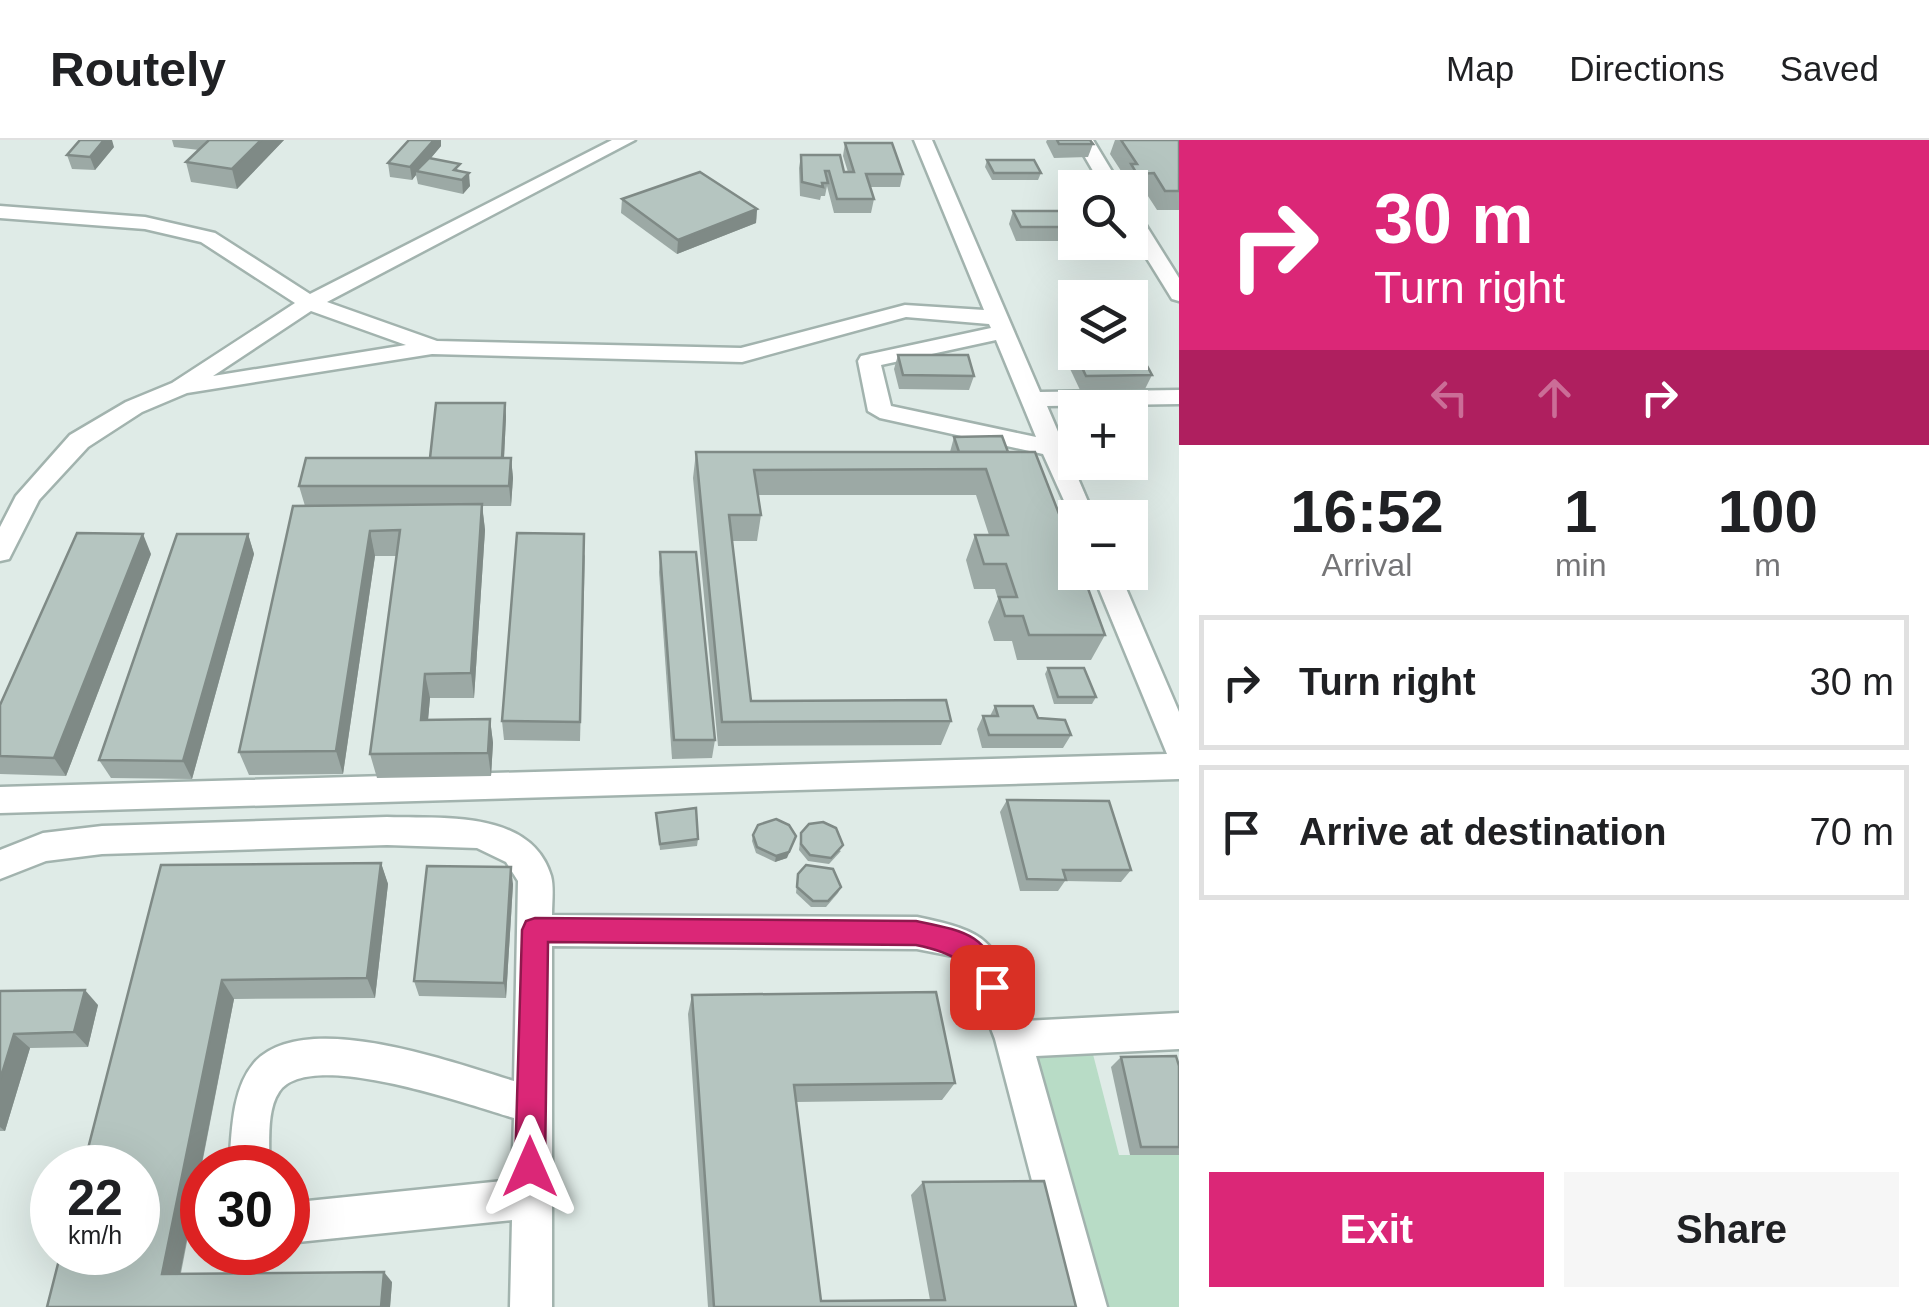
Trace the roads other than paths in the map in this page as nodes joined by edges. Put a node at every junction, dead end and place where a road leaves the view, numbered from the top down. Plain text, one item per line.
1 (626, 140) edge
2 (924, 140) edge
3 (1084, 140) edge
4 (1102, 170) edge
5 (0, 212) edge
6 (1148, 244) edge
7 (1179, 295) edge
8 (309, 302) junction
9 (1001, 325) junction
10 (434, 348) junction
11 (180, 388) junction
12 (1179, 397) edge
13 (1032, 399) junction
14 (1054, 449) junction
15 (1075, 500) edge
16 (0, 552) edge
17 (1114, 590) edge
18 (1179, 747) edge
19 (1179, 766) edge
20 (0, 800) edge
21 (0, 865) edge
22 (535, 930) junction
23 (1179, 1032) edge
24 (1013, 1039) junction
25 (530, 1104) junction
26 (251, 1145) edge
27 (530, 1198) junction
28 (310, 1220) edge
29 (530, 1307) edge
30 (1086, 1307) edge

1 - 8 street
2 - 9 street
3 - 4 street
5 - 8 street
6 - 7 street
8 - 10 street
8 - 11 street
9 - 10 street
9 - 13 street
9 - 14 street
10 - 11 street
11 - 16 street
12 - 13 street
13 - 14 street
14 - 15 street
17 - 18 street
19 - 20 street
21 - 22 street
22 - 24 street
22 - 25 street
23 - 24 street
24 - 30 street
25 - 26 street
25 - 27 street
27 - 28 street
27 - 29 street

